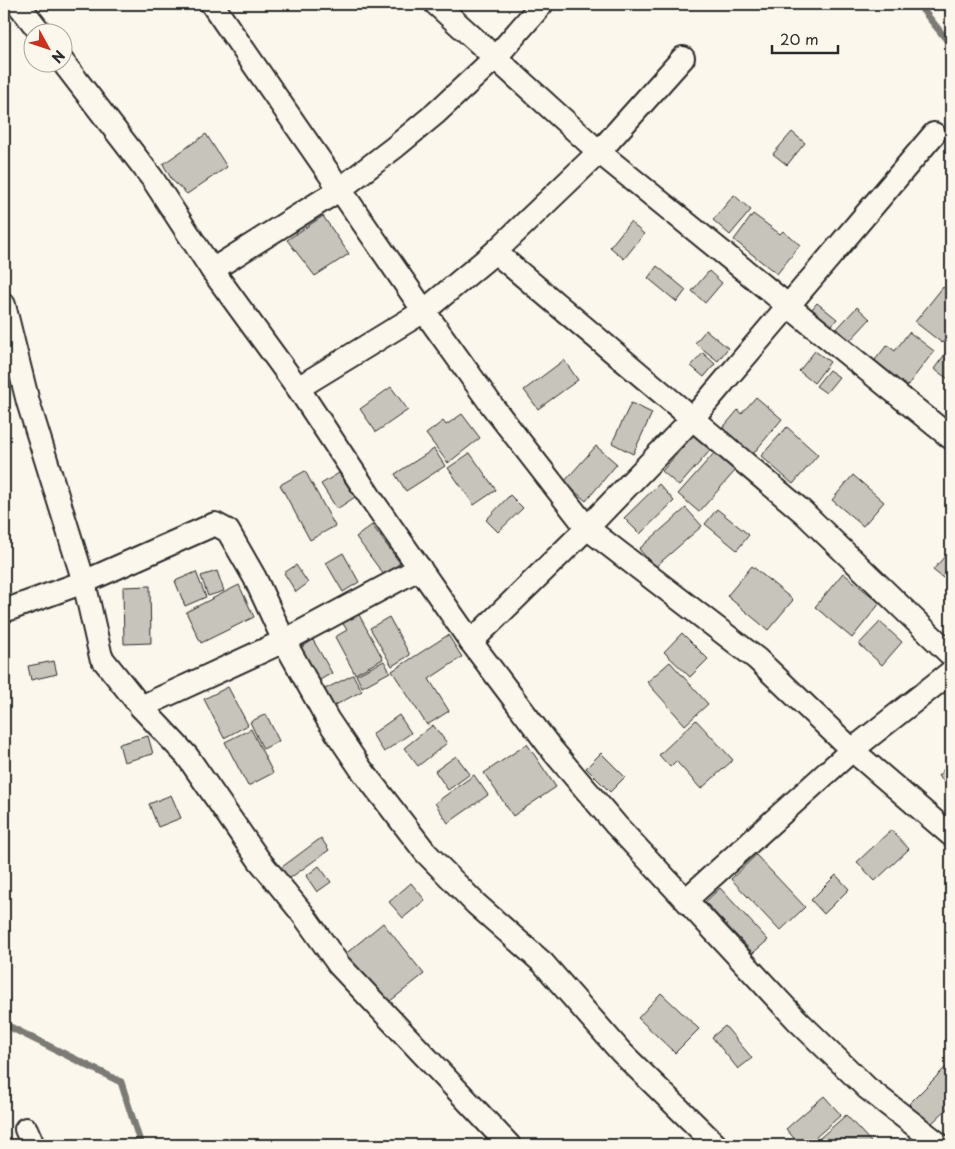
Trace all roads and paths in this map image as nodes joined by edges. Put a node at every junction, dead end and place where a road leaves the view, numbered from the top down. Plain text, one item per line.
1 (18, 4) edge
2 (212, 4) edge
3 (436, 4) edge
4 (542, 4) edge
5 (32, 22) edge
6 (496, 57) junction
7 (683, 58) dead end
8 (70, 72) edge
9 (934, 134) dead end
10 (599, 152) junction
11 (339, 190) junction
12 (495, 252) junction
13 (212, 270) junction
14 (4, 305) edge
15 (788, 305) junction
16 (424, 311) junction
17 (298, 388) junction
18 (693, 418) junction
19 (951, 438) edge
20 (587, 528) junction
21 (420, 568) junction
22 (84, 582) junction
23 (4, 610) edge
24 (284, 641) junction
25 (471, 642) junction
26 (951, 655) edge
27 (951, 672) edge
28 (140, 707) junction
29 (852, 750) junction
30 (951, 835) edge
31 (686, 899) junction
32 (509, 1145) edge
33 (716, 1145) edge
34 (940, 1145) edge

1 - 5 street
2 - 11 street
3 - 6 street
4 - 6 street
6 - 10 street
6 - 11 street
7 - 10 street
8 - 13 street
9 - 15 street
10 - 12 street
10 - 15 street
11 - 13 street
11 - 16 street
12 - 16 street
12 - 18 street
13 - 17 street
14 - 22 street
15 - 18 street
15 - 19 street
16 - 17 street
16 - 20 street
17 - 21 street
18 - 20 street
18 - 26 street
20 - 25 street
20 - 29 street
21 - 24 street
21 - 25 street
22 - 23 street
22 - 24 street
22 - 28 street
24 - 28 street
24 - 33 street
25 - 31 street
27 - 29 street
28 - 32 street
29 - 30 street
29 - 31 street
31 - 34 street

